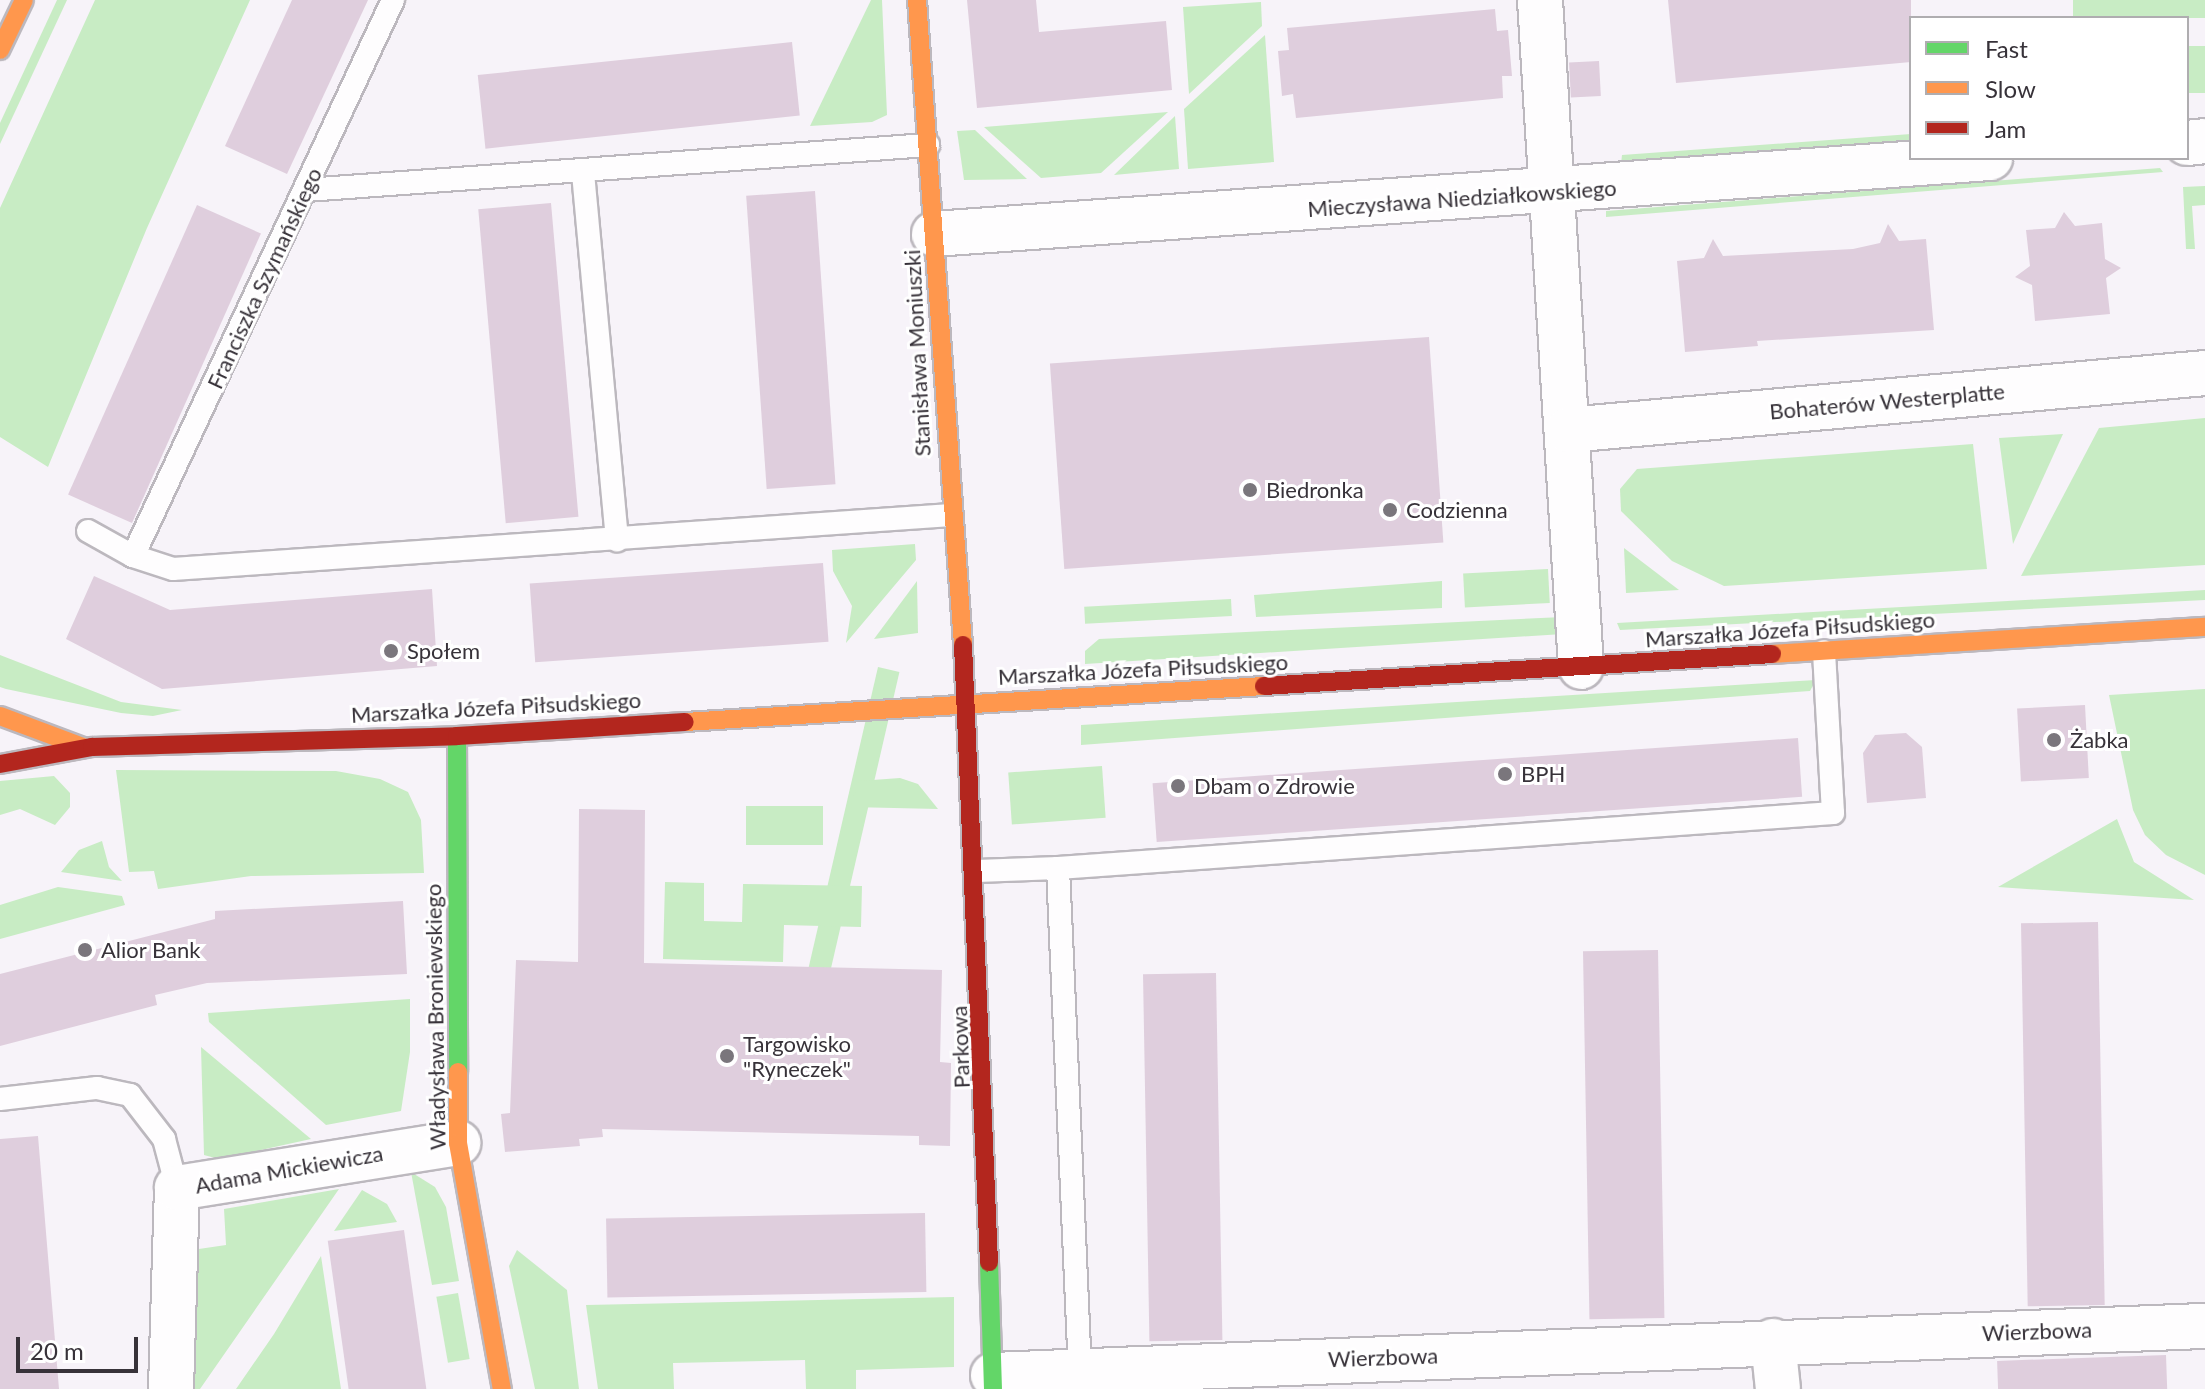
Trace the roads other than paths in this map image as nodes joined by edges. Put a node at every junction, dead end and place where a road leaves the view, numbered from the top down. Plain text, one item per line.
1 (24, 0) edge
2 (393, 0) edge
3 (917, 0) edge
4 (1540, 0) edge
5 (0, 50) edge
6 (928, 145) junction
7 (1964, 160) edge
8 (583, 173) junction
9 (306, 190) junction
10 (1553, 192) junction
11 (934, 234) junction
12 (2205, 373) edge
13 (1568, 430) junction
14 (951, 515) junction
15 (88, 531) dead end
16 (617, 540) junction
17 (133, 556) junction
18 (2205, 627) edge
19 (1824, 651) junction
20 (1581, 667) junction
21 (967, 703) junction
22 (0, 716) edge
23 (457, 736) junction
24 (14, 741) dead end
25 (83, 747) junction
26 (0, 764) edge
27 (1058, 868) junction
28 (977, 871) junction
29 (0, 1099) edge
30 (458, 1143) junction
31 (177, 1188) junction
32 (2205, 1326) edge
33 (1773, 1341) junction
34 (1080, 1371) junction
35 (993, 1382) edge
36 (171, 1389) edge
37 (502, 1389) edge
38 (1778, 1389) edge

1 - 5 street
2 - 9 lane, Franciszka Szymańskiego
3 - 6 street, Stanisława Moniuszki
4 - 10 street
6 - 8 lane
6 - 11 street, Stanisława Moniuszki
7 - 10 street, Mieczysława Niedziałkowskiego
8 - 9 lane
8 - 16 lane
9 - 17 lane, Franciszka Szymańskiego
10 - 11 street, Mieczysława Niedziałkowskiego
10 - 13 street
11 - 14 street, Stanisława Moniuszki
12 - 13 street, Bohaterów Westerplatte
13 - 20 street
14 - 16 lane
14 - 21 street, Stanisława Moniuszki
15 - 17 lane
16 - 17 lane
18 - 19 street, Marszałka Józefa Piłsudskiego
19 - 20 street, Marszałka Józefa Piłsudskiego
19 - 27 lane
20 - 21 street, Marszałka Józefa Piłsudskiego
21 - 23 street, Marszałka Józefa Piłsudskiego
21 - 28 street, Parkowa
22 - 25 street
23 - 25 street, Marszałka Józefa Piłsudskiego
23 - 30 street, Władysława Broniewskiego
24 - 25 street, Marszałka Józefa Piłsudskiego
25 - 26 street, Marszałka Józefa Piłsudskiego
27 - 28 lane
27 - 34 lane
28 - 35 street, Parkowa
29 - 31 lane
30 - 31 street, Adama Mickiewicza
30 - 37 street, Władysława Broniewskiego
31 - 36 street, Adama Mickiewicza
32 - 33 street, Wierzbowa
33 - 34 street, Wierzbowa
33 - 38 street
34 - 35 street, Wierzbowa

